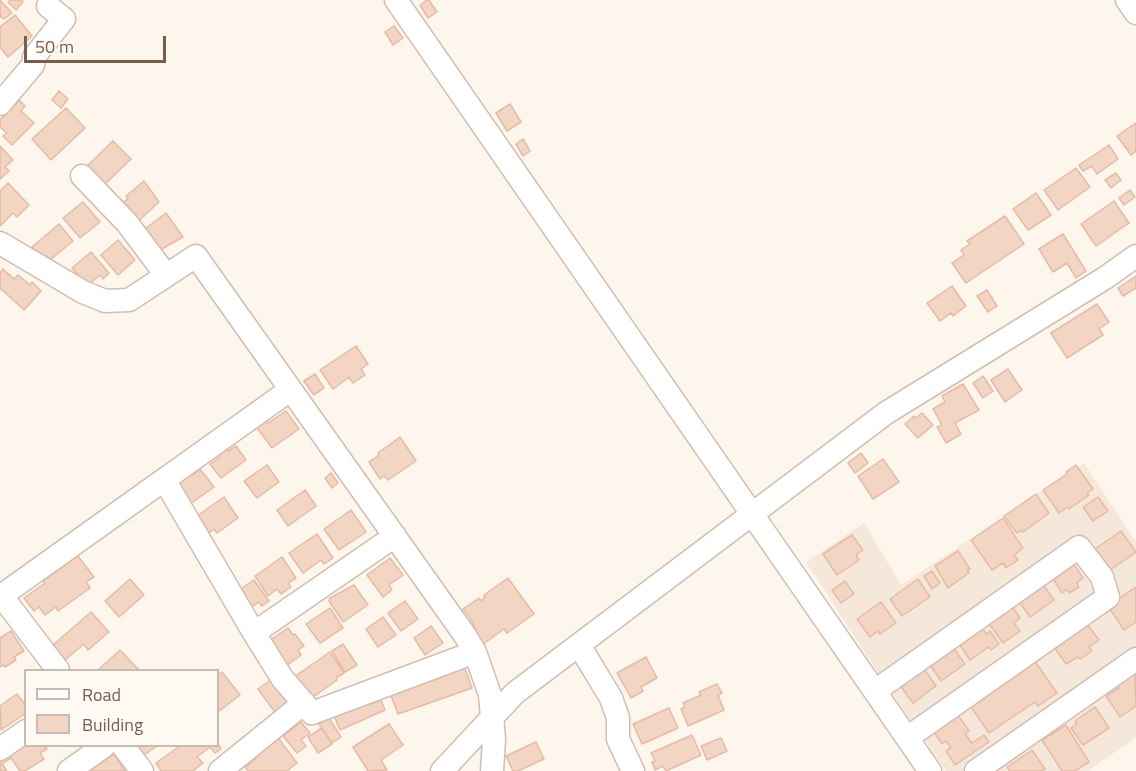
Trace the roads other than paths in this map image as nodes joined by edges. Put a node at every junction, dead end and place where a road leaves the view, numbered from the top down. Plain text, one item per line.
1 (396, 0) edge
2 (1127, 0) edge
3 (48, 6) dead end
4 (1136, 13) edge
5 (0, 104) edge
6 (82, 176) dead end
7 (0, 243) edge
8 (1136, 256) edge
9 (166, 275) junction
10 (290, 390) junction
11 (165, 481) junction
12 (752, 514) junction
13 (395, 536) junction
14 (1, 595) edge
15 (8, 620) edge
16 (254, 633) junction
17 (579, 645) junction
18 (475, 652) junction
19 (1136, 658) edge
20 (57, 669) edge
21 (874, 691) junction
22 (304, 703) junction
23 (493, 717) junction
24 (24, 732) edge
25 (907, 738) junction
26 (103, 747) edge
27 (124, 747) edge
28 (0, 749) edge
29 (69, 771) edge
30 (142, 771) edge
31 (220, 771) edge
32 (442, 771) edge
33 (492, 771) edge
34 (633, 771) edge
35 (930, 771) edge
36 (976, 771) edge

1 - 12 street
2 - 4 street
3 - 5 street
6 - 9 street
7 - 9 street
8 - 12 street
9 - 10 street
10 - 11 street
10 - 13 street
11 - 14 street
11 - 16 street
12 - 17 street
12 - 21 street
13 - 16 street
13 - 18 street
14 - 15 street
15 - 20 street
16 - 22 street
17 - 23 street
17 - 34 street
18 - 22 street
18 - 23 street
19 - 36 street
21 - 25 street
21 - 25 street
22 - 31 street
23 - 32 street
23 - 33 street
24 - 28 street
25 - 35 street
26 - 29 street
27 - 30 street

